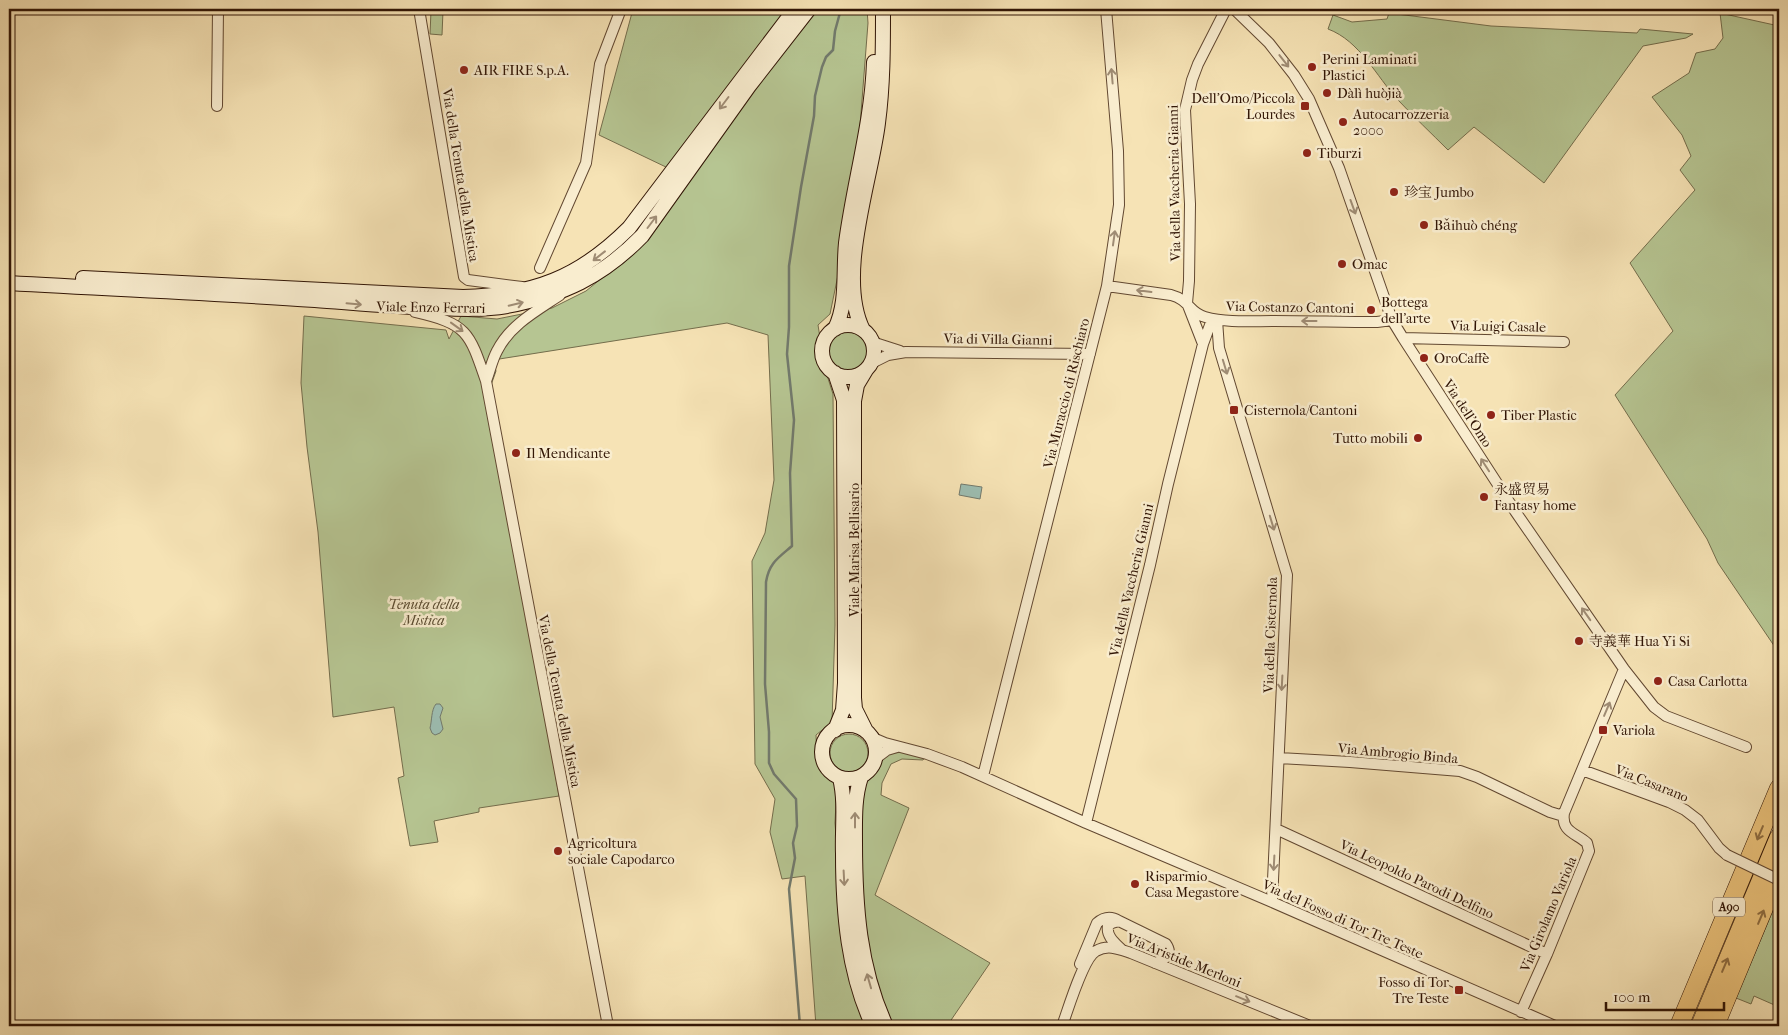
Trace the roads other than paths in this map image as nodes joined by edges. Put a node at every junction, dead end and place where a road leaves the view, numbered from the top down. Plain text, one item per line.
1 (218, 9) edge
2 (419, 9) edge
3 (621, 9) edge
4 (795, 9) edge
5 (808, 9) edge
6 (874, 9) edge
7 (883, 9) edge
8 (1106, 9) edge
9 (1226, 9) edge
10 (1234, 9) edge
11 (216, 106) dead end
12 (540, 268) dead end
13 (9, 274) edge
14 (9, 283) edge
15 (1107, 286) junction
16 (531, 288) junction
17 (571, 288) junction
18 (1187, 303) junction
19 (394, 307) junction
20 (1217, 320) junction
21 (1392, 320) junction
22 (835, 329) junction
23 (863, 330) junction
24 (1402, 338) junction
25 (872, 342) junction
26 (1564, 342) dead end
27 (1203, 344) junction
28 (1218, 344) junction
29 (906, 352) junction
30 (1090, 354) junction
31 (868, 367) junction
32 (835, 373) junction
33 (486, 381) junction
34 (1624, 669) junction
35 (835, 730) junction
36 (868, 734) junction
37 (898, 747) junction
38 (1746, 747) dead end
39 (1279, 758) junction
40 (875, 759) junction
41 (1582, 770) junction
42 (982, 776) junction
43 (860, 777) junction
44 (840, 778) junction
45 (1779, 788) edge
46 (1564, 813) junction
47 (1086, 823) junction
48 (1276, 830) junction
49 (1779, 837) edge
50 (1779, 872) edge
51 (1779, 880) edge
52 (1272, 902) junction
53 (1119, 922) junction
54 (1122, 950) junction
55 (1547, 954) junction
56 (1155, 963) junction
57 (1521, 1012) junction
58 (608, 1026) edge
59 (873, 1026) edge
60 (886, 1026) edge
61 (1055, 1026) edge
62 (1062, 1026) edge
63 (1310, 1026) edge
64 (1555, 1026) edge
65 (1679, 1026) edge
66 (1700, 1026) edge
67 (1715, 1026) edge

1 - 11 street
2 - 16 street, Via della Tenuta della Mistica
3 - 12 street
4 -> 16 main road, Viale Enzo Ferrari
17 -> 5 main road, Viale Enzo Ferrari
6 - 22 main road
7 - 23 main road
15 -> 8 street, Via Muraccio di Rischiaro
9 - 18 street, Via della Vaccheria Gianni
10 -> 21 street, Via dell'Omo
13 - 16 main road, Viale Enzo Ferrari
14 -> 19 main road, Viale Enzo Ferrari
18 -> 15 street, Via Costanzo Cantoni
15 - 30 street, Via Muraccio di Rischiaro
19 -> 17 main road, Viale Enzo Ferrari
17 - 33 street
18 - 20 street, Via Costanzo Cantoni
18 - 27 street, Via della Vaccheria Gianni
19 -> 33 street, Via della Tenuta della Mistica
21 -> 20 street, Via Costanzo Cantoni
20 - 27 street, Via della Vaccheria Gianni
20 - 28 street, Via della Cisternola
21 - 24 street, Via dell'Omo
22 - 23 main road
22 - 32 main road
23 - 25 main road
24 - 26 street, Via Luigi Casale
34 -> 24 street, Via dell'Omo
25 - 29 street, Via di Villa Gianni
25 - 31 main road
27 - 28 street
27 - 47 street, Via della Vaccheria Gianni
28 -> 39 street, Via della Cisternola
29 - 30 street, Via di Villa Gianni
29 - 31 street, Via di Villa Gianni
30 - 42 street, Via Muraccio di Rischiaro
31 - 32 main road
31 - 36 main road, Viale Marisa Bellisario
32 - 35 main road, Viale Marisa Bellisario
33 - 58 street, Via della Tenuta della Mistica
34 - 38 street, Via dell'Omo
41 -> 34 street
35 - 36 main road
35 - 44 main road
36 - 37 street, Via del Fosso di Tor Tre Teste
36 - 40 main road
37 - 40 street
37 - 42 street, Via del Fosso di Tor Tre Teste
39 - 46 street, Via Ambrogio Binda
39 - 48 street, Via della Cisternola
40 - 43 main road
41 - 46 street
41 - 51 street, Via Casarano, bridge
42 - 47 street, Via del Fosso di Tor Tre Teste
43 - 44 main road
60 -> 43 main road
44 -> 59 main road
45 -> 65 highway, A90
46 - 55 street, Via Girolamo Variola
47 - 52 street, Via del Fosso di Tor Tre Teste
48 -> 52 street, Via della Cisternola
48 - 55 street, Via Leopoldo Parodi Delfino
66 -> 49 highway, A90
67 -> 50 highway
52 - 57 street, Via del Fosso di Tor Tre Teste
53 - 54 street
53 - 56 street
53 - 61 street
54 - 56 street, Via Aristide Merloni
54 - 62 street, Via Aristide Merloni
55 - 57 street, Via Girolamo Variola
56 -> 63 street, Via Aristide Merloni
57 - 64 street, Via del Fosso di Tor Tre Teste

